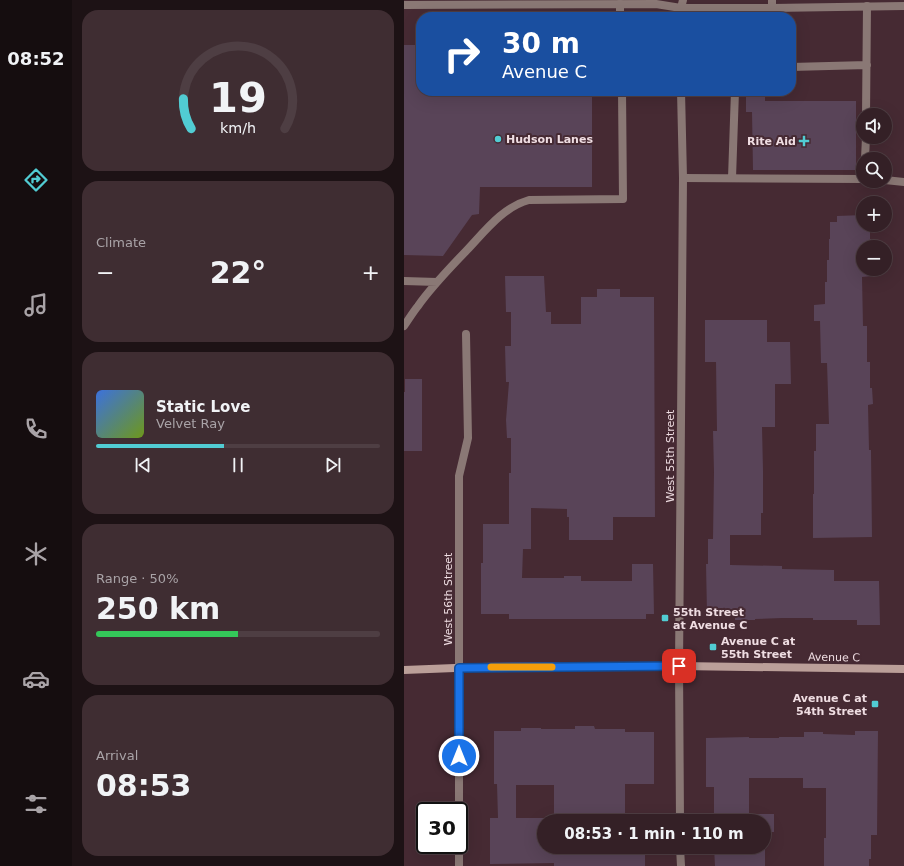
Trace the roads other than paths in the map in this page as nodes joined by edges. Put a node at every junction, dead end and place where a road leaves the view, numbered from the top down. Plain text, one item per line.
1 (480, 2) edge
2 (404, 4) edge
3 (620, 4) junction
4 (682, 4) edge
5 (772, 4) edge
6 (867, 6) junction
7 (904, 6) edge
8 (735, 8) junction
9 (620, 12) edge
10 (735, 12) edge
11 (867, 65) junction
12 (796, 67) edge
13 (622, 96) edge
14 (681, 96) edge
15 (735, 96) edge
16 (866, 108) edge
17 (683, 178) junction
18 (732, 178) junction
19 (856, 179) edge
20 (892, 181) edge
21 (904, 182) edge
22 (404, 281) edge
23 (437, 282) junction
24 (404, 326) edge
25 (466, 334) dead end
26 (679, 666) junction
27 (459, 668) junction
28 (904, 669) edge
29 (404, 670) edge
30 (680, 814) edge
31 (680, 854) edge
32 (459, 866) edge
33 (680, 866) edge

1 - 2 street
1 - 3 street
3 - 4 street
3 - 9 street
4 - 8 street
5 - 6 street
5 - 8 street
6 - 7 street
6 - 11 street
8 - 10 street
11 - 12 street
11 - 16 street
13 - 23 street
14 - 17 street, West 55th Street
15 - 18 street
17 - 18 street
17 - 26 street, West 55th Street
18 - 19 street
20 - 21 street
22 - 23 street
23 - 24 street
25 - 27 street, West 56th Street
26 - 27 main road, Avenue C
26 - 28 main road, Avenue C
26 - 30 street, West 55th Street
27 - 29 main road, Avenue C
27 - 32 street, West 56th Street
31 - 33 street

